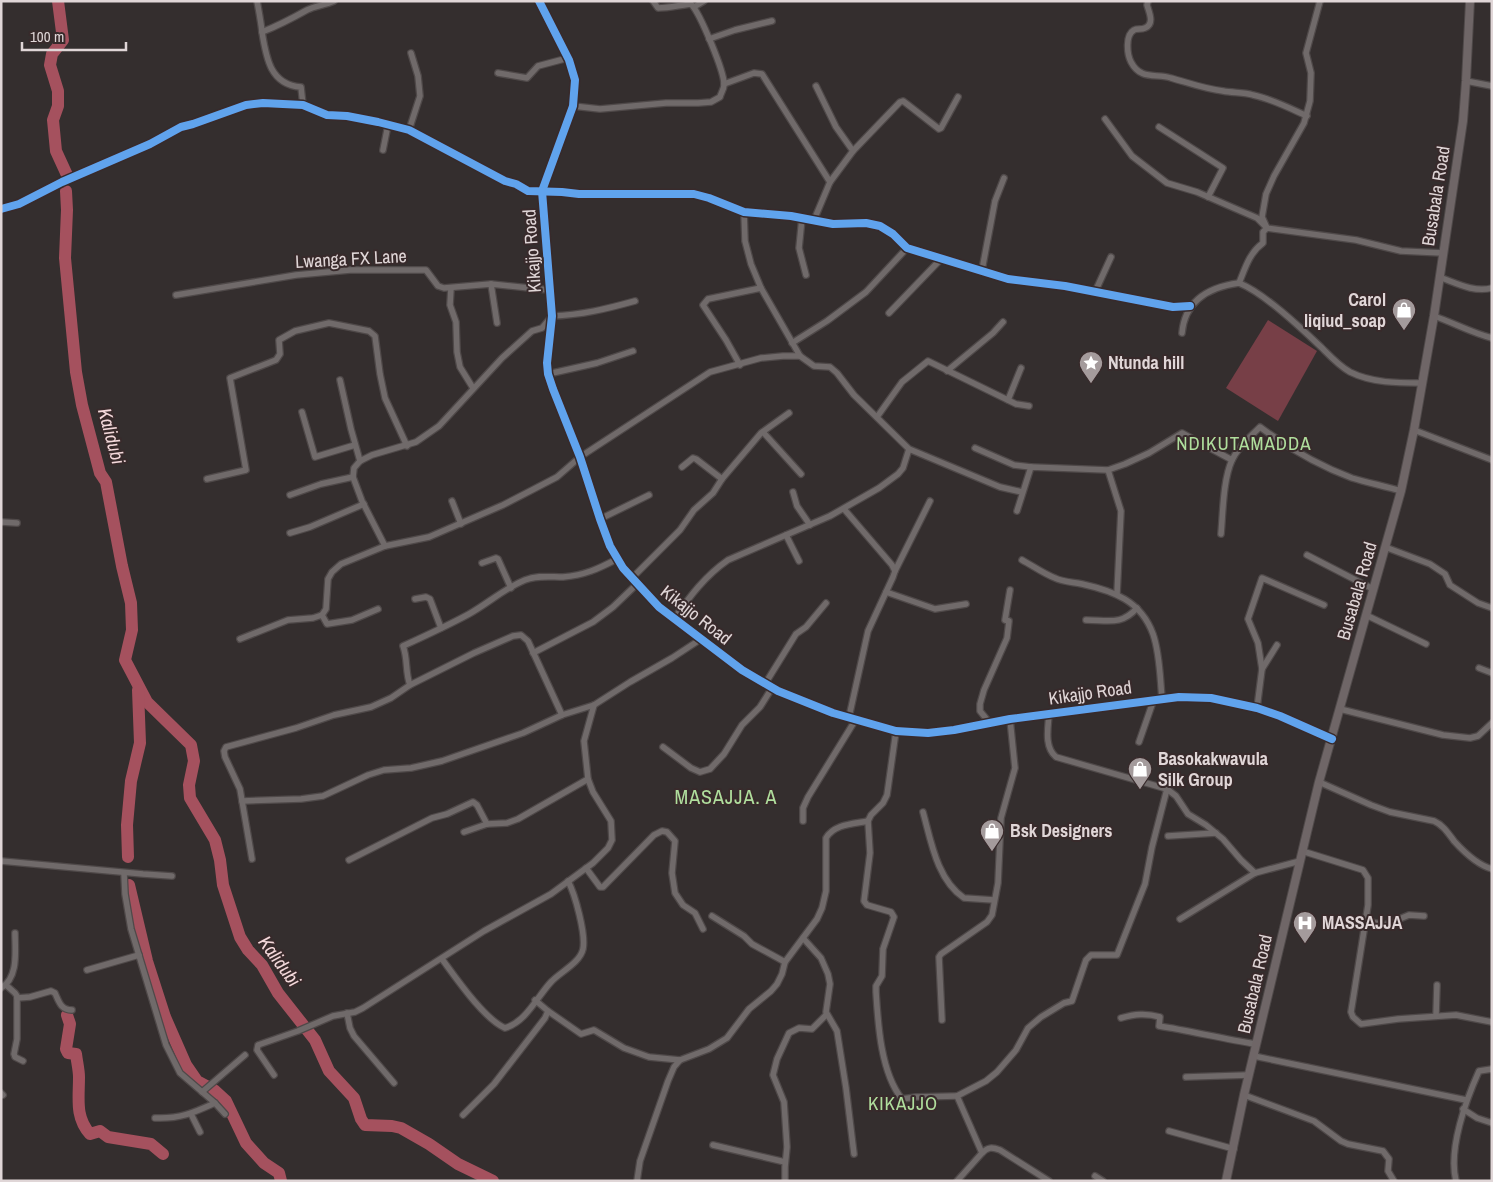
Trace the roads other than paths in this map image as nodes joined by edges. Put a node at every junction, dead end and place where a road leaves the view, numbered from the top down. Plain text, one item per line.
1 (257, 1) edge
2 (334, 1) edge
3 (539, 1) edge
4 (652, 1) edge
5 (704, 1) edge
6 (1148, 1) edge
7 (1320, 1) edge
8 (1470, 1) edge
9 (694, 7) junction
10 (772, 20) dead end
11 (262, 32) junction
12 (709, 39) junction
13 (411, 53) dead end
14 (568, 58) junction
15 (498, 73) dead end
16 (1466, 81) junction
17 (724, 84) junction
18 (816, 86) dead end
19 (1492, 86) edge
20 (958, 97) dead end
21 (303, 105) junction
22 (573, 106) junction
23 (1307, 116) junction
24 (1105, 119) dead end
25 (388, 125) junction
26 (1159, 127) dead end
27 (409, 130) junction
28 (383, 150) dead end
29 (853, 151) junction
30 (1004, 178) dead end
31 (830, 182) junction
32 (542, 191) junction
33 (1208, 197) junction
34 (1, 209) edge
35 (744, 212) junction
36 (802, 218) junction
37 (814, 220) junction
38 (1267, 228) junction
39 (907, 248) junction
40 (1443, 253) junction
41 (1111, 257) dead end
42 (941, 259) junction
43 (982, 270) junction
44 (806, 275) dead end
45 (1439, 277) junction
46 (491, 284) junction
47 (1239, 284) junction
48 (451, 288) junction
49 (761, 288) junction
50 (1492, 288) edge
51 (549, 290) junction
52 (1095, 292) junction
53 (176, 295) dead end
54 (635, 301) dead end
55 (1190, 306) junction
56 (889, 313) dead end
57 (552, 316) junction
58 (1434, 316) junction
59 (1003, 322) dead end
60 (497, 323) dead end
61 (1182, 332) dead end
62 (1492, 338) edge
63 (792, 343) junction
64 (633, 351) dead end
65 (800, 356) junction
66 (740, 365) junction
67 (1021, 368) dead end
68 (947, 371) junction
69 (548, 374) junction
70 (340, 380) dead end
71 (1422, 383) junction
72 (473, 388) junction
73 (1008, 400) junction
74 (1029, 406) dead end
75 (302, 412) dead end
76 (789, 413) dead end
77 (877, 417) junction
78 (1414, 430) junction
79 (763, 432) junction
80 (355, 445) junction
81 (407, 446) junction
82 (975, 448) dead end
83 (909, 449) junction
84 (580, 457) junction
85 (1232, 460) junction
86 (1492, 460) edge
87 (360, 461) junction
88 (682, 467) dead end
89 (1031, 468) junction
90 (1108, 470) junction
91 (801, 474) dead end
92 (353, 477) junction
93 (207, 479) dead end
94 (722, 479) junction
95 (1401, 491) junction
96 (793, 492) dead end
97 (1022, 492) junction
98 (649, 495) dead end
99 (290, 496) dead end
100 (452, 501) dead end
101 (930, 501) dead end
102 (364, 504) junction
103 (844, 509) junction
104 (1018, 510) dead end
105 (600, 520) junction
106 (1, 522) edge
107 (17, 523) dead end
108 (461, 524) junction
109 (810, 525) junction
110 (290, 533) dead end
111 (1222, 534) dead end
112 (786, 535) junction
113 (385, 546) junction
114 (1385, 547) junction
115 (1307, 555) dead end
116 (617, 559) junction
117 (1022, 560) dead end
118 (799, 561) dead end
119 (482, 563) dead end
120 (895, 570) junction
121 (632, 578) junction
122 (637, 584) junction
123 (511, 588) junction
124 (1373, 589) junction
125 (1010, 590) dead end
126 (886, 592) junction
127 (1117, 594) junction
128 (415, 599) dead end
129 (826, 603) dead end
130 (966, 604) dead end
131 (1324, 605) dead end
132 (1138, 608) junction
133 (1492, 608) edge
134 (378, 609) dead end
135 (322, 615) junction
136 (1366, 615) junction
137 (674, 619) junction
138 (1086, 620) dead end
139 (440, 628) junction
140 (240, 638) dead end
141 (701, 639) junction
142 (1426, 644) dead end
143 (1277, 645) dead end
144 (533, 653) junction
145 (1479, 668) dead end
146 (1262, 669) junction
147 (1492, 673) edge
148 (765, 684) junction
149 (410, 685) junction
150 (772, 688) junction
151 (1162, 698) junction
152 (1154, 700) junction
153 (594, 705) junction
154 (1258, 708) junction
155 (1340, 709) junction
156 (1049, 714) junction
157 (562, 715) junction
158 (852, 718) junction
159 (1010, 719) junction
160 (989, 722) junction
161 (1492, 723) edge
162 (896, 731) junction
163 (1332, 738) junction
164 (1139, 742) dead end
165 (663, 747) dead end
166 (588, 779) junction
167 (1319, 782) junction
168 (1166, 789) junction
169 (242, 801) junction
170 (923, 812) dead end
171 (803, 821) dead end
172 (868, 821) junction
173 (487, 824) junction
174 (464, 832) dead end
175 (1216, 833) junction
176 (1168, 836) dead end
177 (1302, 851) junction
178 (252, 859) dead end
179 (349, 860) dead end
180 (1, 861) edge
181 (1300, 862) junction
182 (586, 868) junction
183 (1492, 869) edge
184 (124, 873) junction
185 (1255, 873) junction
186 (172, 876) dead end
187 (568, 881) junction
188 (994, 900) junction
189 (712, 916) dead end
190 (1424, 916) dead end
191 (1180, 919) dead end
192 (1366, 921) junction
193 (703, 929) dead end
194 (14, 933) dead end
195 (803, 938) junction
196 (139, 955) junction
197 (442, 959) junction
198 (785, 962) junction
199 (87, 970) dead end
200 (1437, 984) dead end
201 (4, 987) edge
202 (17, 998) junction
203 (536, 1000) junction
204 (72, 1010) dead end
205 (548, 1010) junction
206 (347, 1013) junction
207 (826, 1015) junction
208 (1436, 1016) junction
209 (1121, 1018) dead end
210 (942, 1020) dead end
211 (1492, 1022) edge
212 (1256, 1044) junction
213 (245, 1055) dead end
214 (1254, 1056) junction
215 (680, 1060) junction
216 (23, 1061) dead end
217 (1492, 1069) edge
218 (274, 1075) dead end
219 (1249, 1075) junction
220 (1186, 1077) dead end
221 (394, 1083) dead end
222 (203, 1091) junction
223 (1244, 1095) junction
224 (957, 1096) junction
225 (1466, 1100) junction
226 (215, 1103) junction
227 (1463, 1109) junction
228 (190, 1114) junction
229 (224, 1114) dead end
230 (463, 1115) dead end
231 (155, 1118) dead end
232 (1492, 1123) edge
233 (1169, 1131) dead end
234 (200, 1132) dead end
235 (713, 1145) dead end
236 (1234, 1149) junction
237 (982, 1153) junction
238 (854, 1154) dead end
239 (785, 1162) junction
240 (1095, 1176) dead end
241 (637, 1181) edge
242 (785, 1181) edge
243 (958, 1181) edge
244 (1049, 1181) edge
245 (1103, 1181) edge
246 (1226, 1181) edge
247 (1394, 1181) edge
248 (1456, 1181) edge

1 - 11 street
2 - 11 street
3 - 14 street, Kikajjo Road
4 - 9 street
5 - 9 street
6 - 23 street
7 - 23 street
8 - 16 street, Busabala Road
9 - 12 street
10 - 12 street
11 - 21 street
12 - 17 street
13 - 27 street
14 - 15 street
14 - 22 street, Kikajjo Road
16 - 19 street
16 - 40 street, Busabala Road
17 - 22 street
17 - 31 street
18 - 29 street
20 - 29 street
21 - 25 street
21 - 34 street
22 - 32 street, Kikajjo Road
23 - 38 street
24 - 33 street
25 - 27 street
25 - 28 street
26 - 33 street
27 - 32 street
29 - 31 street
30 - 43 street
31 - 37 street
32 - 35 street
32 - 51 street, Kikajjo Road
33 - 38 street
35 - 36 street
35 - 49 street
36 - 37 street
36 - 44 street
37 - 39 street
38 - 40 street
38 - 47 street
39 - 42 street
39 - 63 street
40 - 45 street, Busabala Road
41 - 52 street
42 - 43 street
42 - 56 street
43 - 52 street
45 - 50 street
45 - 58 street, Busabala Road
46 - 48 street
46 - 51 street
46 - 60 street
47 - 55 street
47 - 71 street
48 - 53 street, Lwanga FX Lane
48 - 72 street
49 - 63 street
49 - 66 street
51 - 57 street, Kikajjo Road
52 - 55 street
54 - 57 street
55 - 61 street
57 - 69 street, Kikajjo Road
57 - 72 street
58 - 62 street
58 - 71 street, Busabala Road
59 - 68 street
63 - 65 street
64 - 69 street
65 - 66 street
65 - 77 street
66 - 84 street
67 - 73 street
68 - 73 street
68 - 77 street
69 - 84 street, Kikajjo Road
70 - 80 street
71 - 78 street, Busabala Road
72 - 81 street
73 - 74 street
75 - 80 street
76 - 79 street
77 - 83 street
78 - 86 street
78 - 95 street, Busabala Road
79 - 91 street
79 - 94 street
80 - 87 street
81 - 87 street
81 - 93 street
82 - 89 street
83 - 97 street
83 - 103 street
84 - 105 street, Kikajjo Road
84 - 108 street
85 - 90 street
85 - 95 street
85 - 111 street
87 - 92 street
88 - 94 street
89 - 90 street
89 - 97 street
90 - 127 street
92 - 99 street
92 - 102 street
94 - 121 street
95 - 114 street, Busabala Road
96 - 109 street
97 - 104 street
98 - 105 street
100 - 108 street
101 - 120 street
102 - 110 street
102 - 113 street
103 - 109 street
103 - 120 street
105 - 116 street, Kikajjo Road
106 - 107 street
108 - 113 street
109 - 112 street
112 - 118 street
112 - 137 street
113 - 135 street
114 - 124 street, Busabala Road
114 - 133 street
115 - 124 street
116 - 121 street, Kikajjo Road
116 - 123 street
117 - 127 street
119 - 123 street
120 - 126 street
121 - 122 street, Kikajjo Road
122 - 137 street, Kikajjo Road
122 - 144 street
123 - 139 street
124 - 136 street, Busabala Road
125 - 160 street
126 - 130 street
126 - 158 street
127 - 132 street
128 - 139 street
129 - 148 street
131 - 146 street
132 - 138 street
132 - 151 street
134 - 135 street
135 - 140 street
136 - 142 street
136 - 155 street, Busabala Road
137 - 141 street, Kikajjo Road
139 - 149 street
141 - 148 street, Kikajjo Road
141 - 153 street
143 - 146 street
144 - 149 street
144 - 157 street
145 - 147 street
146 - 154 street
148 - 150 street, Kikajjo Road
149 - 169 street
150 - 158 street, Kikajjo Road
150 - 165 street
151 - 152 street, Kikajjo Road
151 - 154 street, Kikajjo Road
152 - 156 street, Kikajjo Road
152 - 164 street
153 - 157 street
153 - 166 street
154 - 163 street, Kikajjo Road
155 - 161 street
155 - 163 street, Busabala Road
156 - 159 street, Kikajjo Road
156 - 168 street
157 - 169 street
158 - 162 street, Kikajjo Road
158 - 171 street
159 - 160 street, Kikajjo Road
159 - 188 street
160 - 162 street, Kikajjo Road
162 - 172 street
163 - 167 street, Busabala Road
166 - 173 street
166 - 182 street
167 - 177 street, Busabala Road
167 - 183 street
168 - 175 street
168 - 224 street
169 - 178 street
170 - 188 street
172 - 195 street
172 - 224 street
173 - 174 street
173 - 179 street
175 - 176 street
175 - 185 street
177 - 181 street, Busabala Road
177 - 192 street
180 - 184 street
181 - 185 street
181 - 212 street, Busabala Road
182 - 187 street
182 - 193 street
184 - 186 street
184 - 196 street
185 - 191 street
187 - 197 street
187 - 203 street
188 - 210 street
189 - 198 street
190 - 192 street
192 - 208 street
194 - 201 street
195 - 198 street
195 - 207 street
196 - 199 street
196 - 222 street
197 - 203 street
197 - 206 street
198 - 215 street
200 - 208 street
201 - 202 street
202 - 204 street
202 - 216 street
203 - 205 street
205 - 215 street
205 - 230 street
206 - 218 street
206 - 221 street
207 - 238 street
207 - 239 street
208 - 211 street
209 - 212 street
212 - 214 street, Busabala Road
213 - 222 street
214 - 219 street, Busabala Road
214 - 225 street
215 - 241 street
217 - 225 street
219 - 220 street
219 - 223 street, Busabala Road
222 - 226 street
223 - 236 street, Busabala Road
223 - 247 street
224 - 237 street
225 - 227 street
226 - 228 street
226 - 229 street
227 - 232 street
227 - 248 street
228 - 231 street
228 - 234 street
233 - 236 street
235 - 239 street
236 - 246 street, Busabala Road
237 - 243 street
237 - 244 street
239 - 242 street
240 - 245 street

